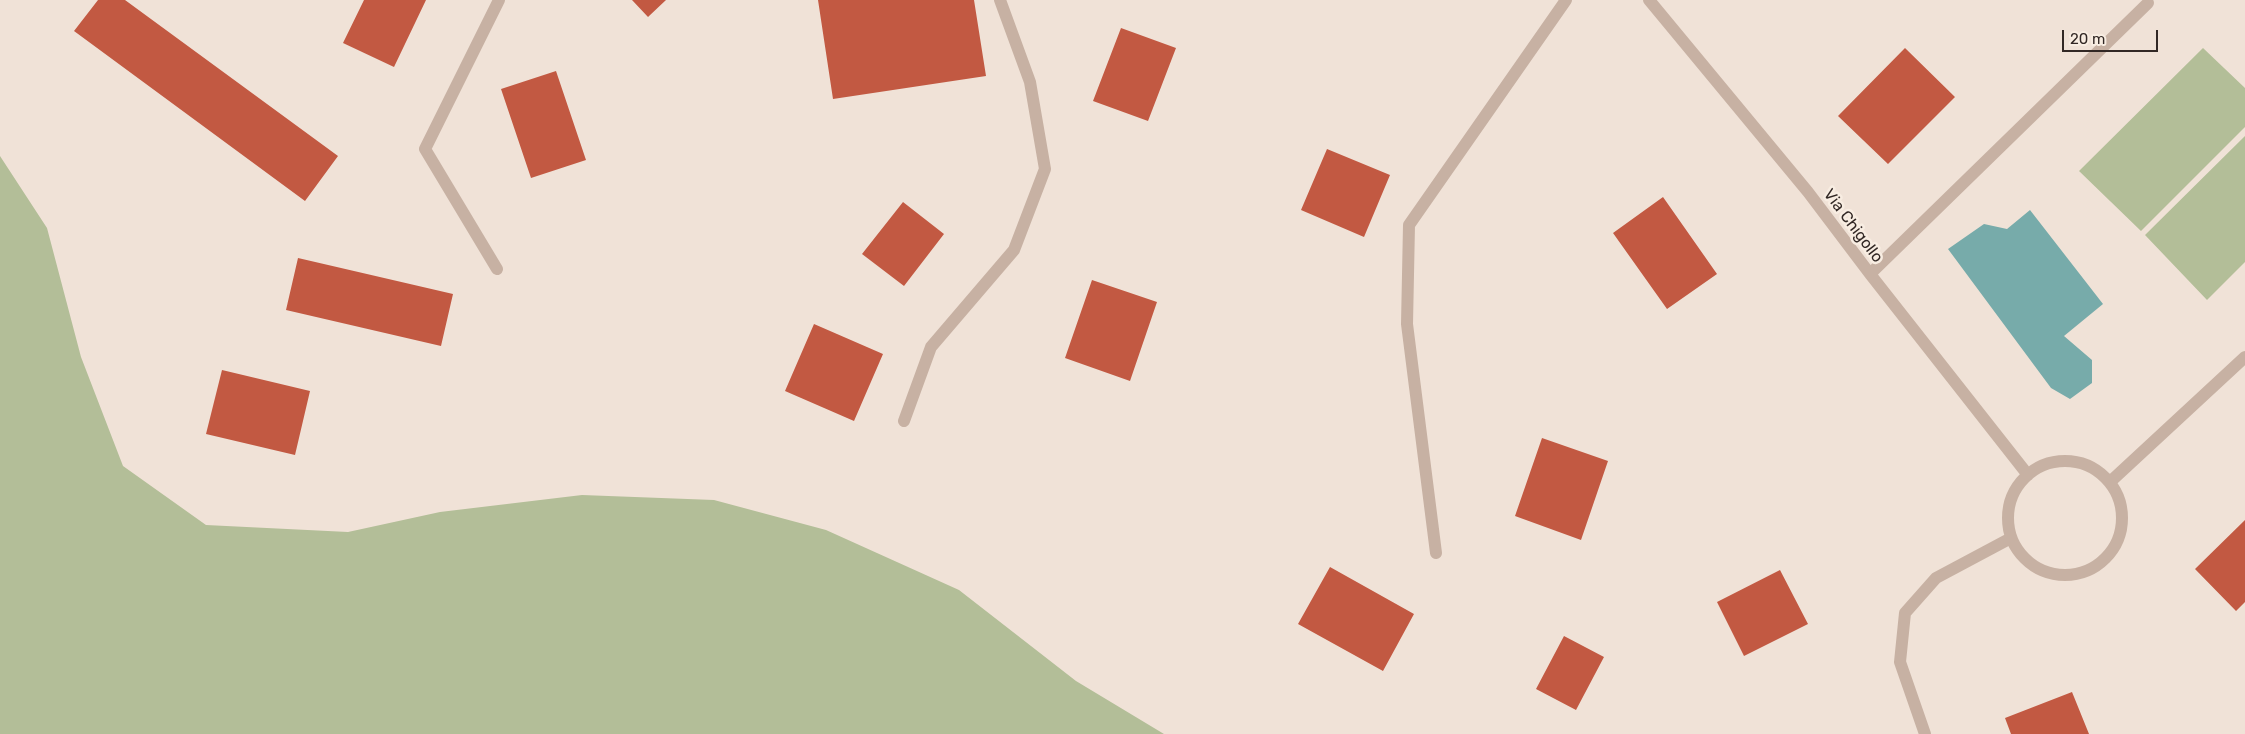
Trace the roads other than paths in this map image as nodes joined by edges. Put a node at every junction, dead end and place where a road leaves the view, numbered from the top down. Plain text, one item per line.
1 (499, 0) edge
2 (1000, 0) edge
3 (1566, 0) edge
4 (1649, 0) edge
5 (2148, 3) dead end
6 (497, 269) dead end
7 (1870, 274) junction
8 (2245, 357) edge
9 (904, 421) dead end
10 (2028, 475) junction
11 (2110, 482) junction
12 (2011, 538) junction
13 (1436, 554) dead end
14 (1925, 734) edge

1 - 6 street
2 - 9 street
3 - 13 street
4 - 7 street, Via Chigollo
5 - 7 street
7 - 10 street, Via Chigollo
8 - 11 street
10 - 11 street
10 - 12 street
11 - 12 street
12 - 14 street

